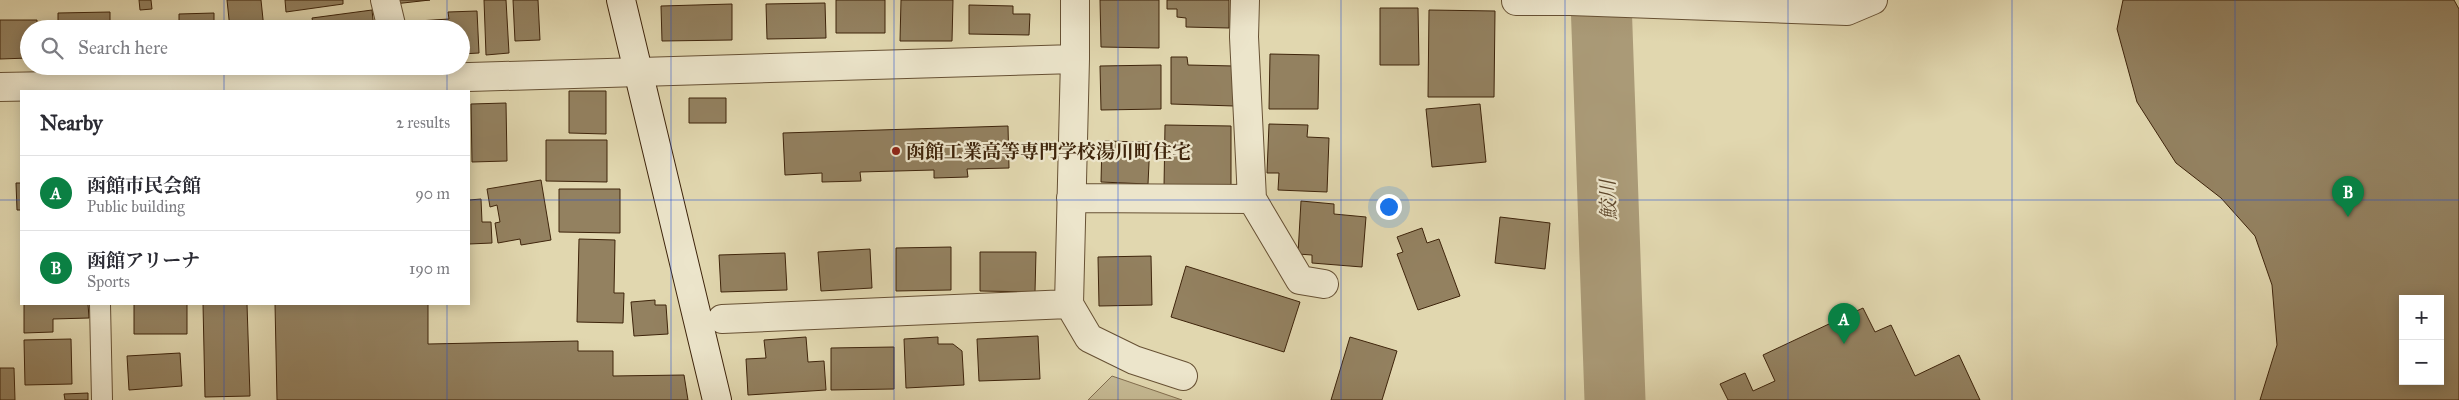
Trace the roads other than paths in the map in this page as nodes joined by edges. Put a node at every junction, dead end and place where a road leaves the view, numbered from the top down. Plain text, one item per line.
1 (385, 0) edge
2 (621, 0) edge
3 (1075, 0) edge
4 (1245, 0) edge
5 (1873, 0) edge
6 (1516, 1) edge
7 (1570, 1) edge
8 (390, 20) edge
9 (1075, 59) junction
10 (640, 71) junction
11 (470, 72) edge
12 (345, 75) edge
13 (0, 87) edge
14 (97, 88) edge
15 (1071, 198) junction
16 (1252, 199) junction
17 (1324, 284) dead end
18 (1069, 304) junction
19 (100, 305) edge
20 (722, 318) dead end
21 (1183, 376) dead end
22 (102, 400) edge
23 (717, 400) edge

1 - 8 street
2 - 10 street
3 - 9 street
4 - 16 street
5 - 7 street
6 - 7 street
9 - 10 street
9 - 15 street
10 - 11 street
10 - 23 street
12 - 14 street
13 - 14 street
15 - 16 street
15 - 18 street
16 - 17 street
18 - 20 street
18 - 21 street
19 - 22 lane

